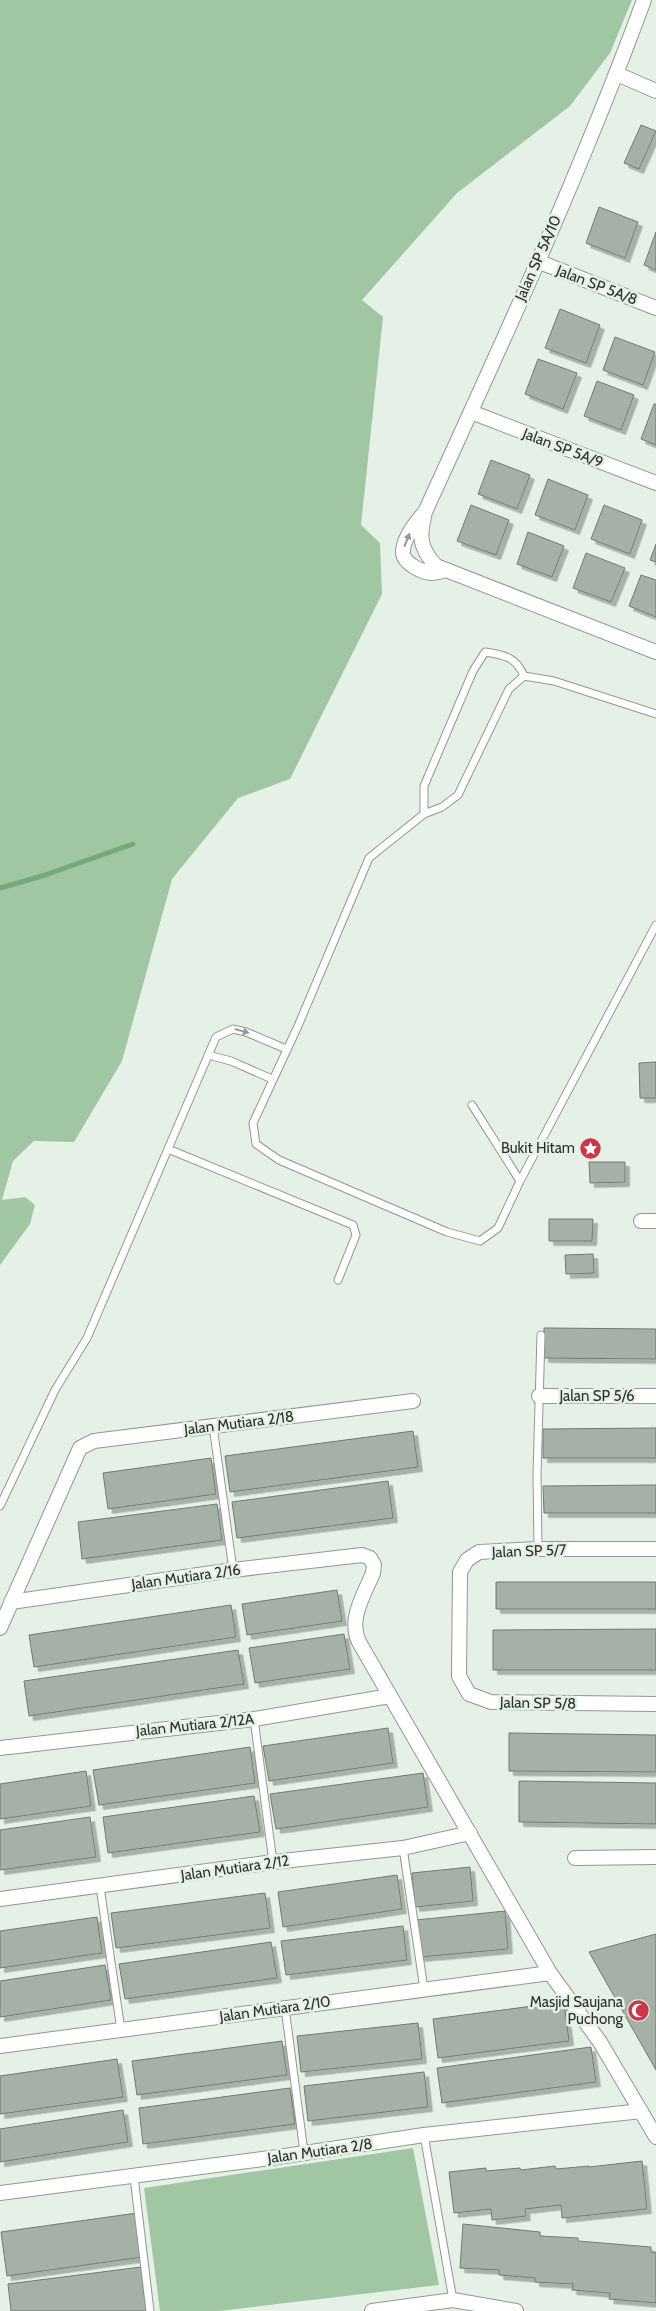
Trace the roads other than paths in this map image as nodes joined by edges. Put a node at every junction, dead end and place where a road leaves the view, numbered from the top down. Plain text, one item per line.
1 (644, 0) edge
2 (617, 74) junction
3 (656, 92) edge
4 (537, 261) junction
5 (656, 308) edge
6 (471, 412) junction
7 (656, 483) edge
8 (424, 512) junction
9 (447, 570) junction
10 (656, 652) edge
11 (524, 676) junction
12 (656, 714) edge
13 (424, 814) junction
14 (656, 925) edge
15 (286, 1049) junction
16 (208, 1055) junction
17 (272, 1079) junction
18 (472, 1105) dead end
19 (168, 1149) junction
20 (520, 1181) junction
21 (642, 1221) dead end
22 (656, 1221) edge
23 (338, 1280) dead end
24 (541, 1335) dead end
25 (538, 1396) junction
26 (656, 1396) edge
27 (413, 1401) dead end
28 (213, 1426) junction
29 (0, 1506) edge
30 (538, 1549) junction
31 (656, 1549) edge
32 (233, 1570) junction
33 (11, 1602) junction
34 (460, 1620) joint
35 (0, 1628) edge
36 (390, 1696) junction
37 (656, 1704) edge
38 (254, 1719) junction
39 (0, 1748) edge
40 (470, 1833) junction
41 (404, 1848) junction
42 (656, 1857) edge
43 (575, 1858) dead end
44 (273, 1862) junction
45 (100, 1887) junction
46 (0, 1899) edge
47 (550, 1972) junction
48 (424, 1989) junction
49 (284, 2008) junction
50 (122, 2030) junction
51 (0, 2046) edge
52 (641, 2111) junction
53 (424, 2135) junction
54 (656, 2137) edge
55 (304, 2152) junction
56 (134, 2177) junction
57 (0, 2194) edge
58 (453, 2300) junction
59 (150, 2311) edge
60 (372, 2311) edge
61 (516, 2311) edge

1 - 2 street, Jalan SP 5A/10
2 - 3 street
2 - 4 street, Jalan SP 5A/10
4 - 5 street, Jalan SP 5A/8
4 - 6 street, Jalan SP 5A/10
6 - 7 street, Jalan SP 5A/9
6 - 8 street, Jalan SP 5A/10
8 - 9 street
9 -> 8 street
9 - 10 street
11 - 12 lane
11 - 13 lane
11 - 13 lane
13 - 15 lane
14 - 20 lane
16 -> 15 lane
15 - 17 lane
16 - 17 lane
16 - 19 lane
17 - 20 lane
18 - 20 lane
19 - 23 lane
19 - 29 lane
21 - 22 street
24 - 25 lane
25 - 26 street, Jalan SP 5/6
25 - 30 lane
27 - 28 street, Jalan Mutiara 2/18
28 - 32 lane
28 - 33 street, Jalan Mutiara 2/18
30 - 31 street, Jalan SP 5/7
30 - 34 street, Jalan SP 5/7
32 - 33 street, Jalan Mutiara 2/16
32 - 36 street, Jalan Mutiara 2/16
33 - 35 street
34 - 37 street, Jalan SP 5/8
36 - 38 street, Jalan Mutiara 2/12A
36 - 40 street
38 - 39 street, Jalan Mutiara 2/12A
38 - 44 lane
40 - 41 street, Jalan Mutiara 2/12
40 - 47 street
41 - 44 street, Jalan Mutiara 2/12
41 - 48 lane
42 - 43 street
44 - 45 street, Jalan Mutiara 2/12
45 - 46 street, Jalan Mutiara 2/12
45 - 50 lane
47 - 48 street, Jalan Mutiara 2/10
47 - 52 street
48 - 49 street, Jalan Mutiara 2/10
49 - 50 street, Jalan Mutiara 2/10
49 - 55 lane
50 - 51 street, Jalan Mutiara 2/10
52 - 53 street, Jalan Mutiara 2/8
52 - 54 street
53 - 55 street, Jalan Mutiara 2/8
53 - 58 lane
55 - 56 street, Jalan Mutiara 2/8
56 - 57 street, Jalan Mutiara 2/8
56 - 59 lane
58 - 60 street
58 - 61 street

